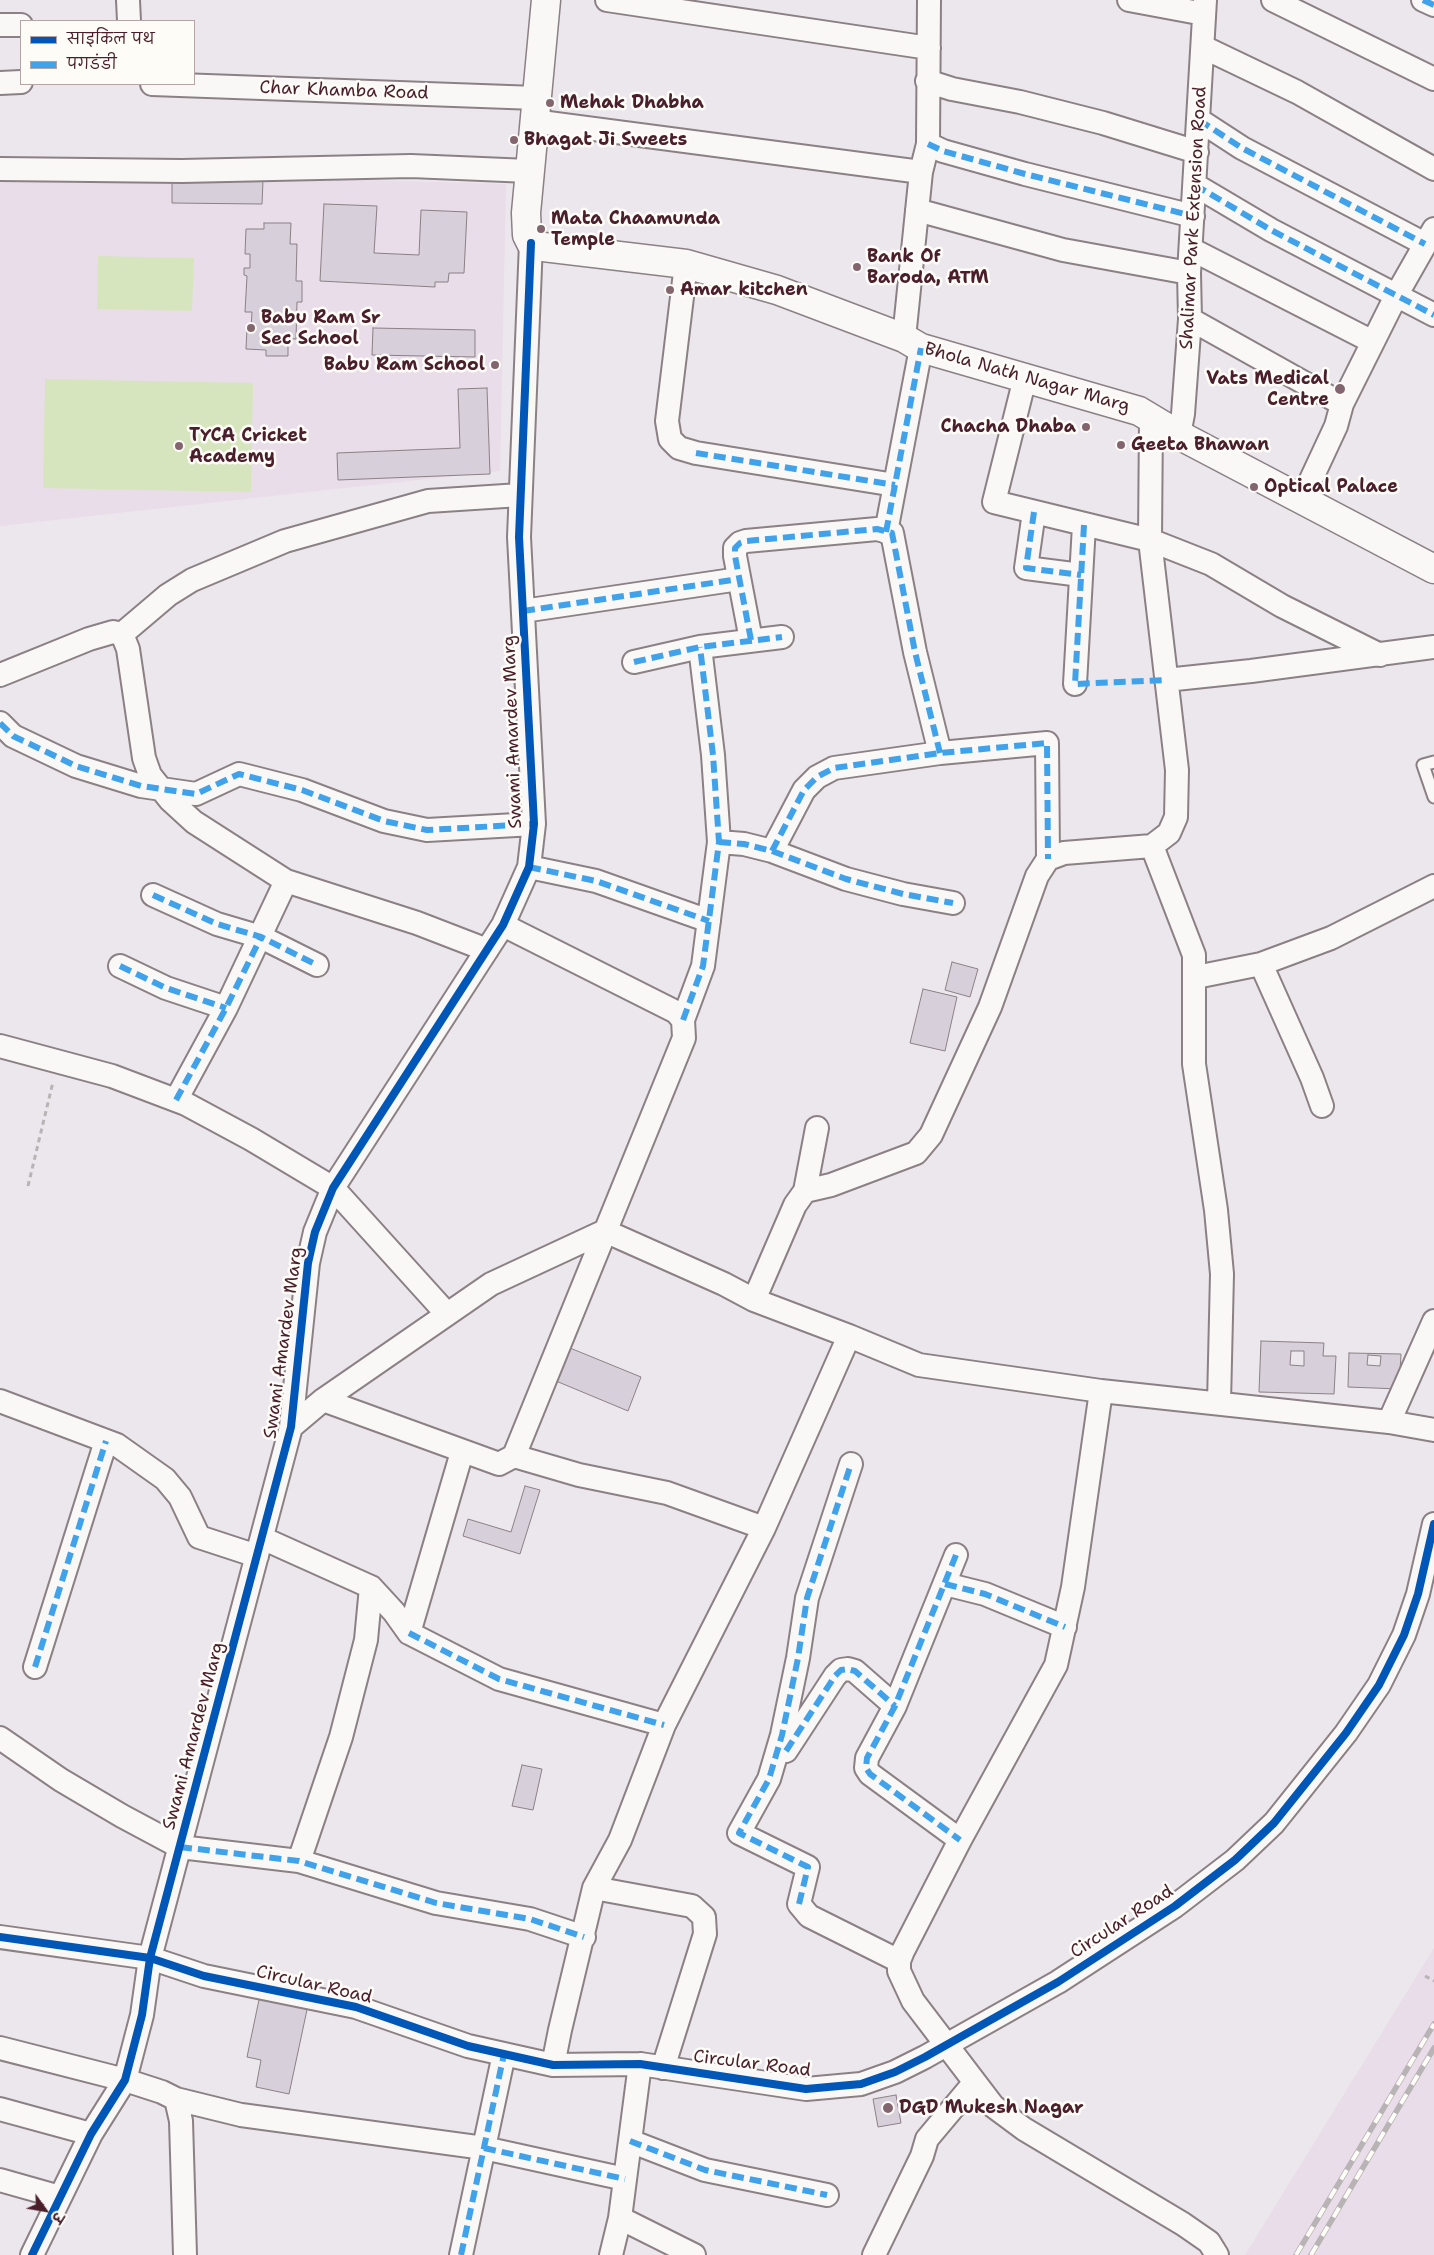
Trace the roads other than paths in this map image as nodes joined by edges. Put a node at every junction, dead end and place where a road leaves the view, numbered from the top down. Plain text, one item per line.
1 (128, 0) edge
2 (546, 0) edge
3 (607, 0) edge
4 (929, 0) edge
5 (1129, 0) edge
6 (1273, 0) edge
7 (1423, 0) edge
8 (1434, 5) edge
9 (1205, 7) edge
10 (129, 20) edge
11 (0, 25) edge
12 (20, 25) edge
13 (1203, 47) junction
14 (929, 48) junction
15 (1434, 79) edge
16 (927, 81) junction
17 (20, 82) edge
18 (0, 83) edge
19 (167, 85) edge
20 (535, 110) junction
21 (1198, 120) junction
22 (928, 144) junction
23 (1197, 152) junction
24 (0, 169) edge
25 (1434, 169) edge
26 (529, 171) junction
27 (921, 172) junction
28 (1195, 185) junction
29 (917, 210) junction
30 (1193, 216) junction
31 (1430, 236) edge
32 (533, 244) junction
33 (1191, 249) junction
34 (686, 264) junction
35 (1189, 272) junction
36 (1397, 294) junction
37 (1434, 315) edge
38 (1190, 319) junction
39 (1373, 342) junction
40 (912, 343) junction
41 (1025, 378) junction
42 (1342, 404) junction
43 (1151, 418) junction
44 (1179, 435) junction
45 (895, 485) junction
46 (520, 495) junction
47 (1302, 499) junction
48 (1034, 512) junction
49 (1084, 525) junction
50 (886, 532) junction
51 (1150, 540) junction
52 (1434, 569) edge
53 (1081, 575) junction
54 (739, 579) junction
55 (523, 611) junction
56 (122, 634) junction
57 (782, 637) dead end
58 (751, 640) junction
59 (700, 647) junction
60 (1434, 647) edge
61 (1380, 655) junction
62 (634, 662) dead end
63 (0, 675) edge
64 (1166, 680) junction
65 (1075, 684) dead end
66 (0, 723) edge
67 (940, 753) junction
68 (1434, 762) edge
69 (160, 788) junction
70 (1434, 797) edge
71 (534, 824) junction
72 (718, 842) junction
73 (1152, 846) junction
74 (772, 851) junction
75 (1048, 859) junction
76 (529, 867) junction
77 (286, 881) junction
78 (1434, 886) edge
79 (153, 895) dead end
80 (953, 903) dead end
81 (709, 921) junction
82 (503, 925) junction
83 (261, 937) junction
84 (488, 950) junction
85 (1261, 964) junction
86 (316, 965) dead end
87 (120, 966) dead end
88 (1196, 976) junction
89 (226, 1008) junction
90 (683, 1020) junction
91 (0, 1046) edge
92 (176, 1100) junction
93 (1322, 1106) dead end
94 (817, 1128) dead end
95 (333, 1188) junction
96 (805, 1191) junction
97 (605, 1231) junction
98 (754, 1300) junction
99 (446, 1314) junction
100 (1434, 1321) edge
101 (850, 1336) junction
102 (1101, 1391) junction
103 (323, 1400) junction
104 (0, 1401) edge
105 (1218, 1403) junction
106 (1389, 1422) junction
107 (291, 1427) junction
108 (1434, 1430) edge
109 (106, 1441) junction
110 (462, 1452) junction
111 (514, 1456) junction
112 (851, 1464) dead end
113 (1434, 1524) edge
114 (764, 1528) junction
115 (260, 1547) junction
116 (956, 1555) dead end
117 (945, 1584) junction
118 (371, 1587) junction
119 (1065, 1626) junction
120 (409, 1633) junction
121 (35, 1667) dead end
122 (895, 1706) junction
123 (664, 1725) junction
124 (0, 1738) edge
125 (786, 1751) dead end
126 (960, 1840) junction
127 (180, 1847) junction
128 (299, 1860) junction
129 (594, 1888) junction
130 (0, 1937) edge
131 (584, 1937) junction
132 (150, 1958) junction
133 (899, 1961) junction
134 (946, 2046) junction
135 (0, 2048) edge
136 (504, 2054) junction
137 (640, 2064) junction
138 (553, 2065) junction
139 (663, 2068) junction
140 (125, 2080) junction
141 (974, 2083) junction
142 (176, 2099) junction
143 (0, 2109) edge
144 (91, 2134) junction
145 (630, 2141) junction
146 (484, 2148) junction
147 (625, 2179) junction
148 (0, 2180) edge
149 (827, 2195) dead end
150 (60, 2197) junction
151 (620, 2218) junction
152 (32, 2255) edge
153 (185, 2255) edge
154 (460, 2255) edge
155 (611, 2255) edge
156 (694, 2255) edge
157 (874, 2255) edge
158 (1217, 2255) edge

1 - 10 street
2 - 20 street, Swami Amardev Marg
3 - 14 street
4 - 14 street
5 - 9 street
6 - 15 street
7 - 8 street
9 - 13 street, Shalimar Park Extension Road
11 - 12 street
13 - 21 street, Shalimar Park Extension Road
13 - 25 street
14 - 16 street
16 - 22 street
16 - 23 street
17 - 18 street
19 - 20 street, Char Khamba Road
20 - 26 street, Swami Amardev Marg
20 - 27 street, Char Khamba Road
21 - 23 street, Shalimar Park Extension Road
21 - 31 street
22 - 27 street
22 - 30 street
23 - 28 street, Shalimar Park Extension Road
24 - 26 street
26 - 32 street, Swami Amardev Marg
27 - 29 street
28 - 30 street, Shalimar Park Extension Road
28 - 36 street
29 - 35 street
29 - 40 street
30 - 33 street, Shalimar Park Extension Road
31 - 36 street
32 - 34 street, Bhola Nath Nagar Marg
32 - 46 street, Swami Amardev Marg
33 - 35 street, Shalimar Park Extension Road
33 - 39 street
34 - 40 street, Bhola Nath Nagar Marg
34 - 45 street
35 - 38 street, Shalimar Park Extension Road
36 - 37 street
36 - 39 street
38 - 42 street
38 - 44 street, Shalimar Park Extension Road
39 - 42 street
40 - 41 street, Bhola Nath Nagar Marg
40 - 45 street
41 - 43 street, Bhola Nath Nagar Marg
41 - 48 street
42 - 47 street
43 - 44 street, Bhola Nath Nagar Marg
43 - 51 street
44 - 47 street, Bhola Nath Nagar Marg
45 - 50 street
46 - 55 street, Swami Amardev Marg
46 - 56 street
47 - 52 street, Bhola Nath Nagar Marg
48 - 49 street
48 - 53 street
49 - 51 street
49 - 53 street
50 - 54 street
50 - 67 street
51 - 61 street
51 - 64 street
53 - 65 street
54 - 55 street
54 - 58 street
55 - 71 street, Swami Amardev Marg
56 - 63 street
56 - 69 street
57 - 58 street
58 - 59 street
59 - 62 street
59 - 72 street
60 - 61 street
61 - 64 street
64 - 73 street
66 - 69 street
67 - 74 street
67 - 75 street
68 - 70 lane
69 - 71 street
69 - 77 street
71 - 76 street, Swami Amardev Marg
72 - 74 street
72 - 81 street
73 - 75 street
73 - 88 street
74 - 80 street
75 - 96 street
76 - 81 street
76 - 82 street, Swami Amardev Marg
77 - 83 street
77 - 84 street
78 - 85 street
79 - 83 street
81 - 90 street
82 - 84 street, Swami Amardev Marg
82 - 90 street
83 - 86 street
83 - 89 street
84 - 95 street, Swami Amardev Marg
85 - 88 street
85 - 93 street
87 - 89 street
88 - 105 street
89 - 92 street
90 - 97 street
91 - 92 street
92 - 95 street
94 - 96 street
95 - 99 street
95 - 107 street, Swami Amardev Marg
96 - 98 street
97 - 98 street
97 - 99 street
97 - 111 street
98 - 101 street
99 - 103 street
100 - 106 street
101 - 102 street
101 - 114 street
102 - 105 street
102 - 119 street
103 - 107 street
103 - 110 street
104 - 109 street
105 - 106 street
106 - 108 street
107 - 115 street, Swami Amardev Marg
109 - 115 street
109 - 121 street
110 - 111 street
110 - 120 street
111 - 114 street
112 - 133 street
113 - 134 street, Circular Road
114 - 123 street
115 - 118 street
115 - 127 street, Swami Amardev Marg
116 - 117 street
117 - 119 street
117 - 122 street
118 - 120 street
118 - 128 street
119 - 126 street
120 - 123 street
122 - 125 street
122 - 126 street
123 - 129 street
124 - 127 street
126 - 133 street
127 - 128 street
127 - 132 street, Swami Amardev Marg
128 - 131 street
129 - 131 street
129 - 139 street
130 - 132 street, Circular Road
131 - 138 street
132 - 136 street, Circular Road
132 - 140 street, Swami Amardev Marg
133 - 134 street
134 - 139 street, Circular Road
134 - 141 street
135 - 140 street
136 - 138 street, Circular Road
136 - 146 street
137 - 138 street, Circular Road
137 - 139 street, Circular Road
137 - 145 street
140 - 142 street
140 - 144 street, Swami Amardev Marg
141 - 157 street
141 - 158 street
142 - 146 street
142 - 153 street
143 - 144 street
144 - 150 street, Swami Amardev Marg
145 - 147 street
145 - 149 street
146 - 147 street
146 - 154 street
147 - 151 street
148 - 150 street
150 - 152 street, Swami Amardev Marg
151 - 155 street
151 - 156 street

